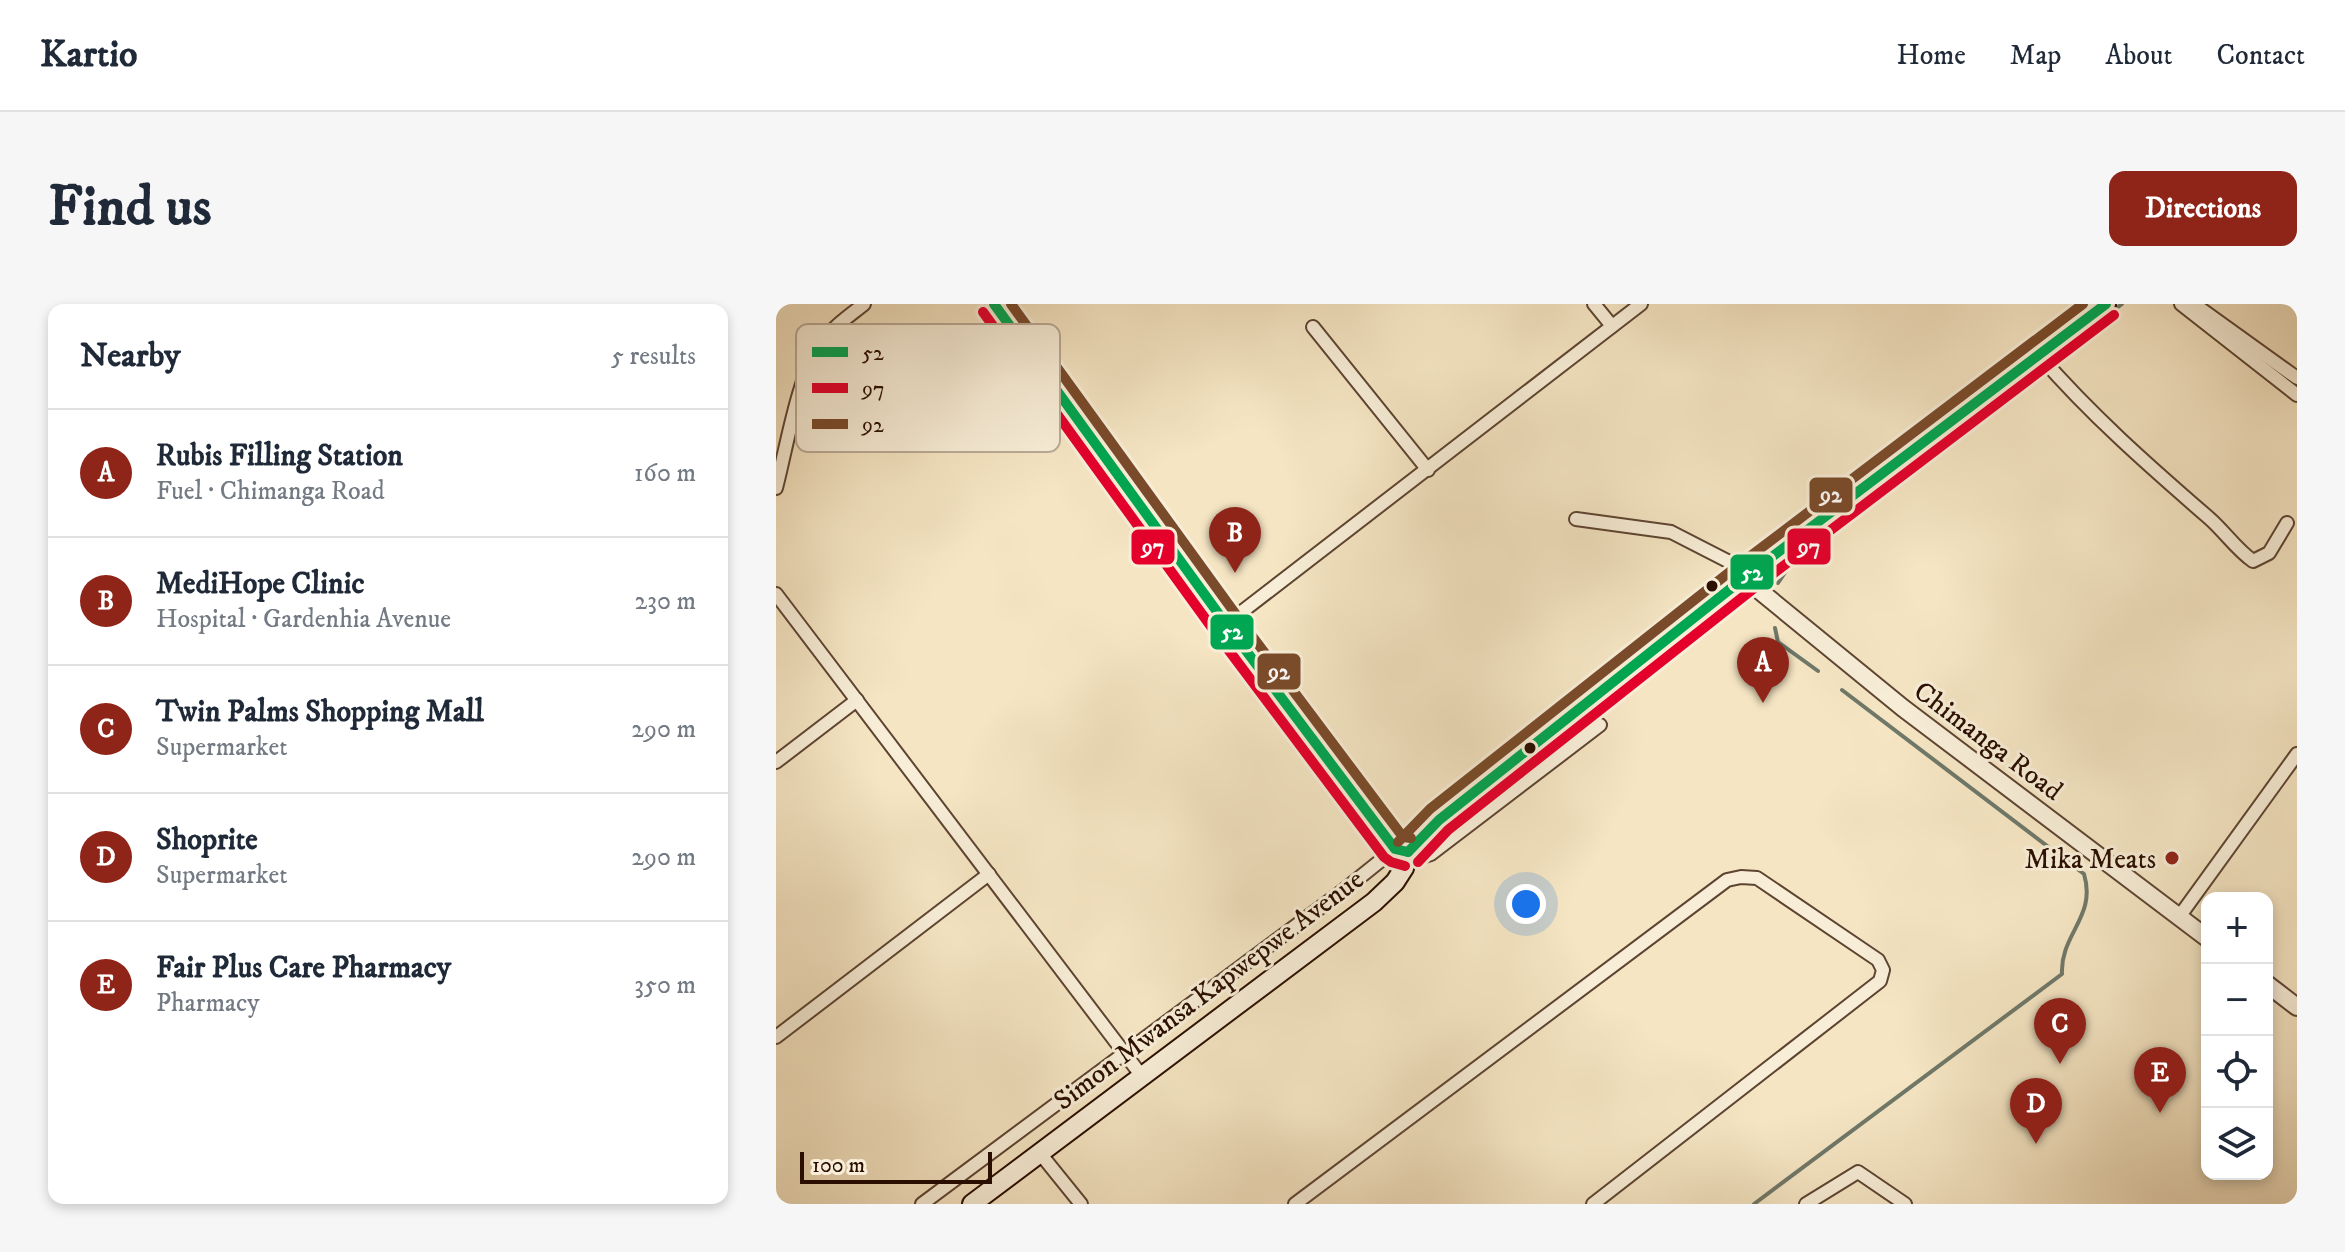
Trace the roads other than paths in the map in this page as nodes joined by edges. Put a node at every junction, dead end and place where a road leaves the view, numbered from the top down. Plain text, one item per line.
1 (864, 304) edge
2 (994, 304) edge
3 (1594, 304) edge
4 (1641, 304) edge
5 (2106, 304) edge
6 (2181, 304) edge
7 (2194, 304) edge
8 (838, 324) edge
9 (1008, 324) edge
10 (1612, 326) junction
11 (1313, 327) dead end
12 (2039, 355) junction
13 (2297, 378) edge
14 (1060, 395) edge
15 (2297, 395) edge
16 (796, 412) edge
17 (1428, 470) junction
18 (776, 488) edge
19 (1576, 519) dead end
20 (2287, 523) dead end
21 (1747, 576) junction
22 (776, 594) edge
23 (1226, 624) junction
24 (857, 700) junction
25 (1600, 725) dead end
26 (2297, 754) edge
27 (776, 762) edge
28 (1401, 850) junction
29 (989, 874) junction
30 (2179, 917) junction
31 (2201, 934) edge
32 (2273, 989) edge
33 (2297, 1007) edge
34 (776, 1037) edge
35 (1125, 1055) junction
36 (1141, 1075) junction
37 (1039, 1152) junction
38 (922, 1204) edge
39 (972, 1204) edge
40 (1081, 1204) edge
41 (1295, 1204) edge
42 (1593, 1204) edge
43 (1806, 1204) edge
44 (1905, 1204) edge

1 - 8 street
2 - 9 main road
3 - 10 street
4 - 10 street
5 - 12 main road, Simon Mwansa Kapwepwe Avenue
6 - 15 street
7 - 13 street
10 - 17 street
11 - 17 street
12 - 20 street
12 - 21 main road, Simon Mwansa Kapwepwe Avenue
14 - 23 main road
16 - 18 street
17 - 23 street
19 - 21 street
21 - 28 main road, Simon Mwansa Kapwepwe Avenue
21 - 30 street, Chimanga Road
22 - 24 street
23 - 28 main road
24 - 27 street
24 - 29 street
25 - 28 street
26 - 30 street
28 - 35 street
28 - 36 main road, Simon Mwansa Kapwepwe Avenue
29 - 34 street
29 - 35 street
30 - 31 street, Chimanga Road
32 - 33 street
35 - 36 street
35 - 38 street
36 - 37 main road, Simon Mwansa Kapwepwe Avenue
37 - 39 main road, Simon Mwansa Kapwepwe Avenue
37 - 40 street
41 - 42 street
43 - 44 street

